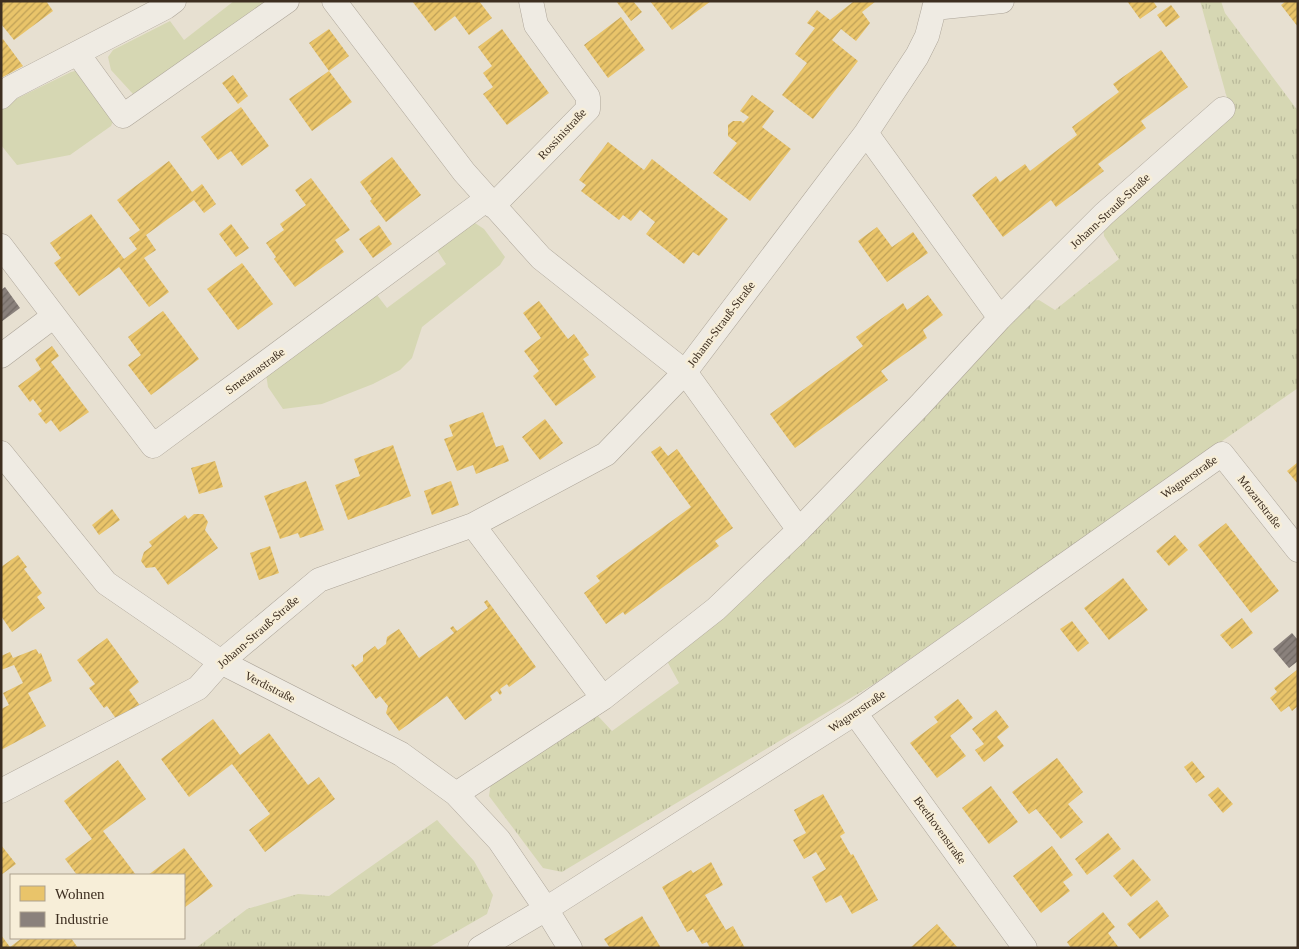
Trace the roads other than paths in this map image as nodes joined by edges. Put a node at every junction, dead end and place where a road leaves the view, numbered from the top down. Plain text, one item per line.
1 (174, 1) edge
2 (287, 1) edge
3 (334, 1) edge
4 (530, 1) edge
5 (1002, 1) edge
6 (935, 5) edge
7 (78, 54) junction
8 (1, 97) edge
9 (1223, 109) dead end
10 (866, 133) junction
11 (490, 202) junction
12 (1, 246) edge
13 (54, 316) junction
14 (1000, 318) junction
15 (1, 356) edge
16 (684, 372) junction
17 (1222, 454) joint
18 (2, 455) edge
19 (473, 525) junction
20 (799, 530) junction
21 (1298, 550) edge
22 (221, 662) junction
23 (602, 698) junction
24 (855, 713) junction
25 (1, 791) edge
26 (456, 794) junction
27 (546, 909) junction
28 (480, 948) edge
29 (570, 948) edge
30 (1025, 948) edge

1 - 7 street
2 - 7 street
3 - 11 street
4 - 11 street, Rossinistraße
5 - 6 street
6 - 10 street, Johann-Strauß-Straße
7 - 8 street
9 - 14 street, Johann-Strauß-Straße
10 - 14 street
10 - 16 street, Johann-Strauß-Straße
11 - 13 street, Smetanastraße
11 - 16 street
12 - 13 street, Smetanastraße
13 - 15 street
14 - 20 street, Johann-Strauß-Straße
16 - 19 street, Johann-Strauß-Straße
16 - 20 street, Johann-Strauß-Straße
17 - 21 street, Mozartstraße
17 - 24 street, Wagnerstraße
18 - 22 street, Verdistraße
19 - 22 street, Johann-Strauß-Straße
19 - 23 street
20 - 23 street, Johann-Strauß-Straße
22 - 25 street, Johann-Strauß-Straße
22 - 26 street, Verdistraße
23 - 26 street, Johann-Strauß-Straße
24 - 27 street, Wagnerstraße
24 - 30 street, Beethovenstraße
26 - 27 street, Verdistraße
27 - 28 street, Wagnerstraße
27 - 29 street, Verdistraße

